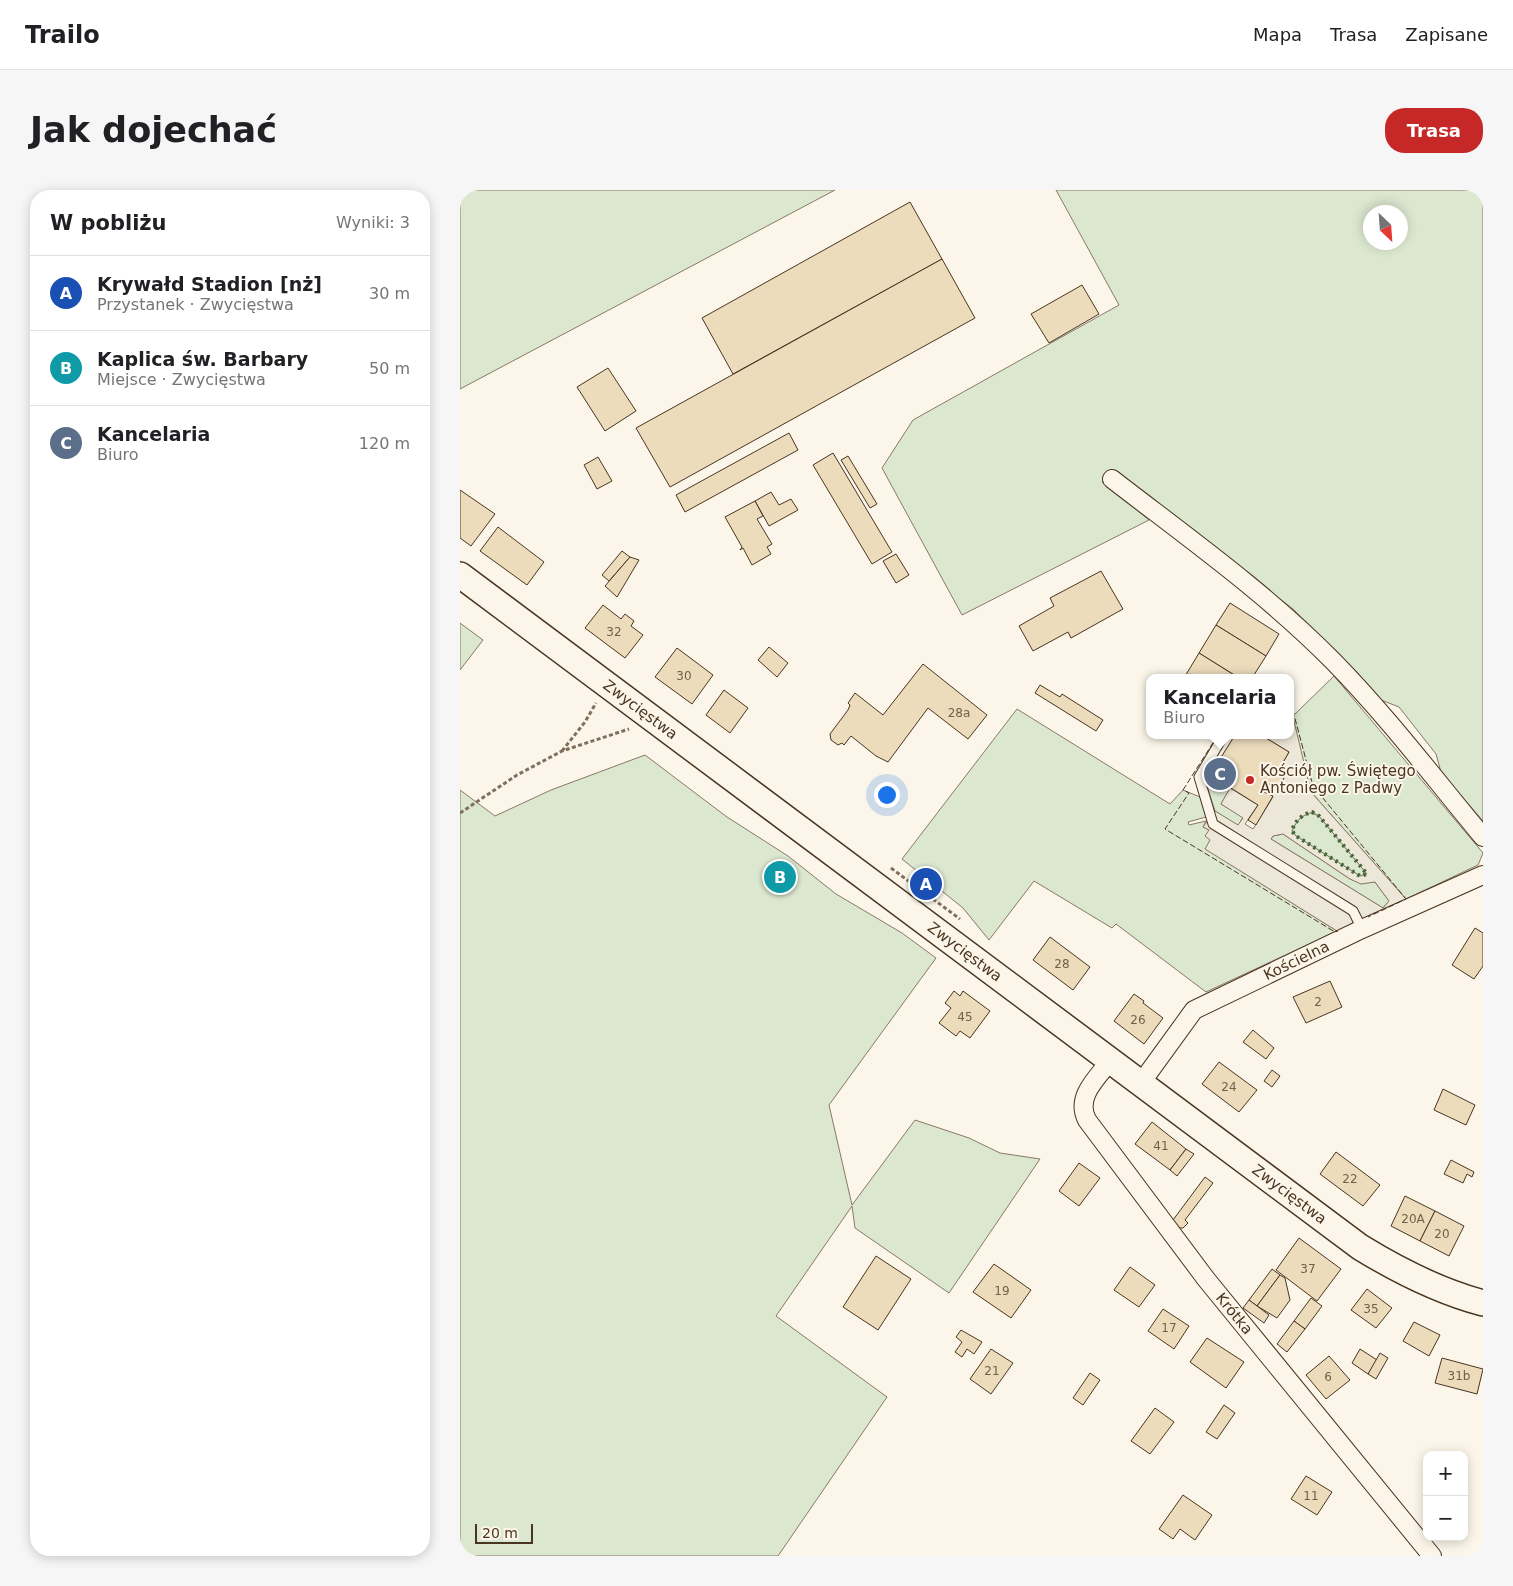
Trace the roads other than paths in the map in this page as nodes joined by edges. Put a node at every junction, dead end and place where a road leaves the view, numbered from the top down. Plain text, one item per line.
1 (1112, 479) dead end
2 (460, 575) edge
3 (1222, 739) edge
4 (1483, 837) edge
5 (1483, 875) edge
6 (1362, 929) junction
7 (1110, 1061) junction
8 (1141, 1083) junction
9 (1483, 1303) edge
10 (1432, 1556) edge

1 - 4 street
2 - 7 main road, Zwycięstwa
3 - 6 lane
5 - 6 street, Kościelna
6 - 8 street, Kościelna
7 - 8 main road, Zwycięstwa
7 - 10 street, Krótka
8 - 9 main road, Zwycięstwa

